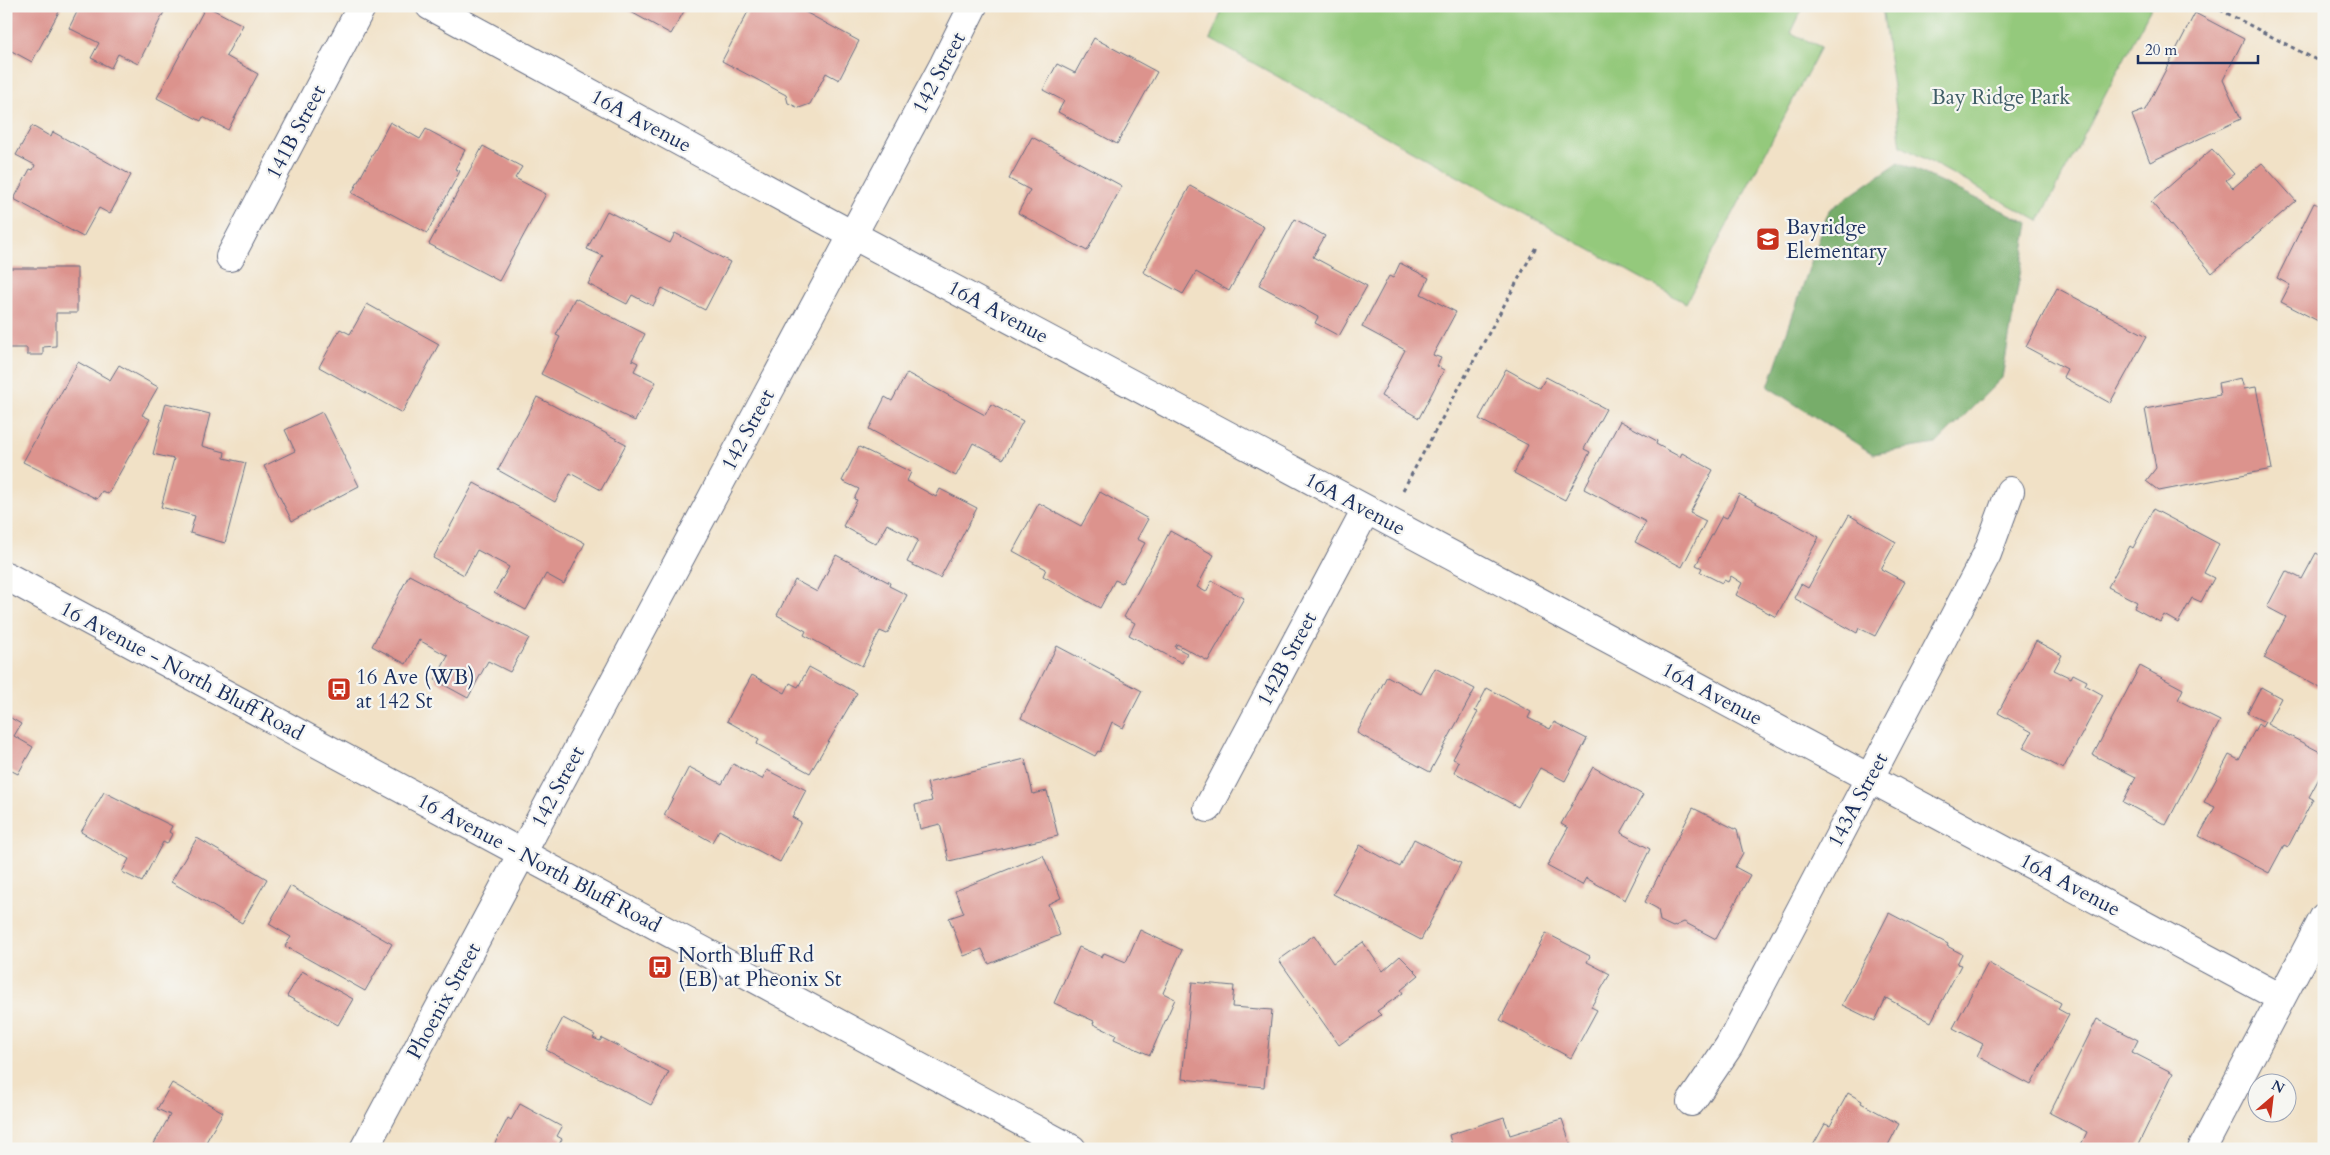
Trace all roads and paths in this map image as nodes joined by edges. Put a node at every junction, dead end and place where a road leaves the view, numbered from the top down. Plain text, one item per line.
1 (362, 6) edge
2 (430, 6) edge
3 (973, 6) edge
4 (2213, 6) edge
5 (2324, 64) edge
6 (852, 234) junction
7 (1537, 245) dead end
8 (230, 257) dead end
9 (2010, 491) dead end
10 (1376, 515) junction
11 (6, 576) edge
12 (1870, 777) junction
13 (1208, 808) dead end
14 (523, 854) junction
15 (2324, 917) edge
16 (2281, 998) junction
17 (1691, 1102) dead end
18 (364, 1149) edge
19 (1072, 1149) edge
20 (2202, 1149) edge

1 - 8 street, 141B Street
2 - 6 street, 16A Avenue
3 - 6 street, 142 Street
4 - 5 path
6 - 10 street, 16A Avenue
6 - 14 street, 142 Street
7 - 10 path
9 - 12 street, 143A Street
10 - 12 street, 16A Avenue
10 - 13 street, 142B Street
11 - 14 street, 16 Avenue - North Bluff Road
12 - 16 street, 16A Avenue
12 - 17 street, 143A Street
14 - 18 street, Phoenix Street
14 - 19 street, 16 Avenue - North Bluff Road
15 - 16 street
16 - 20 street

